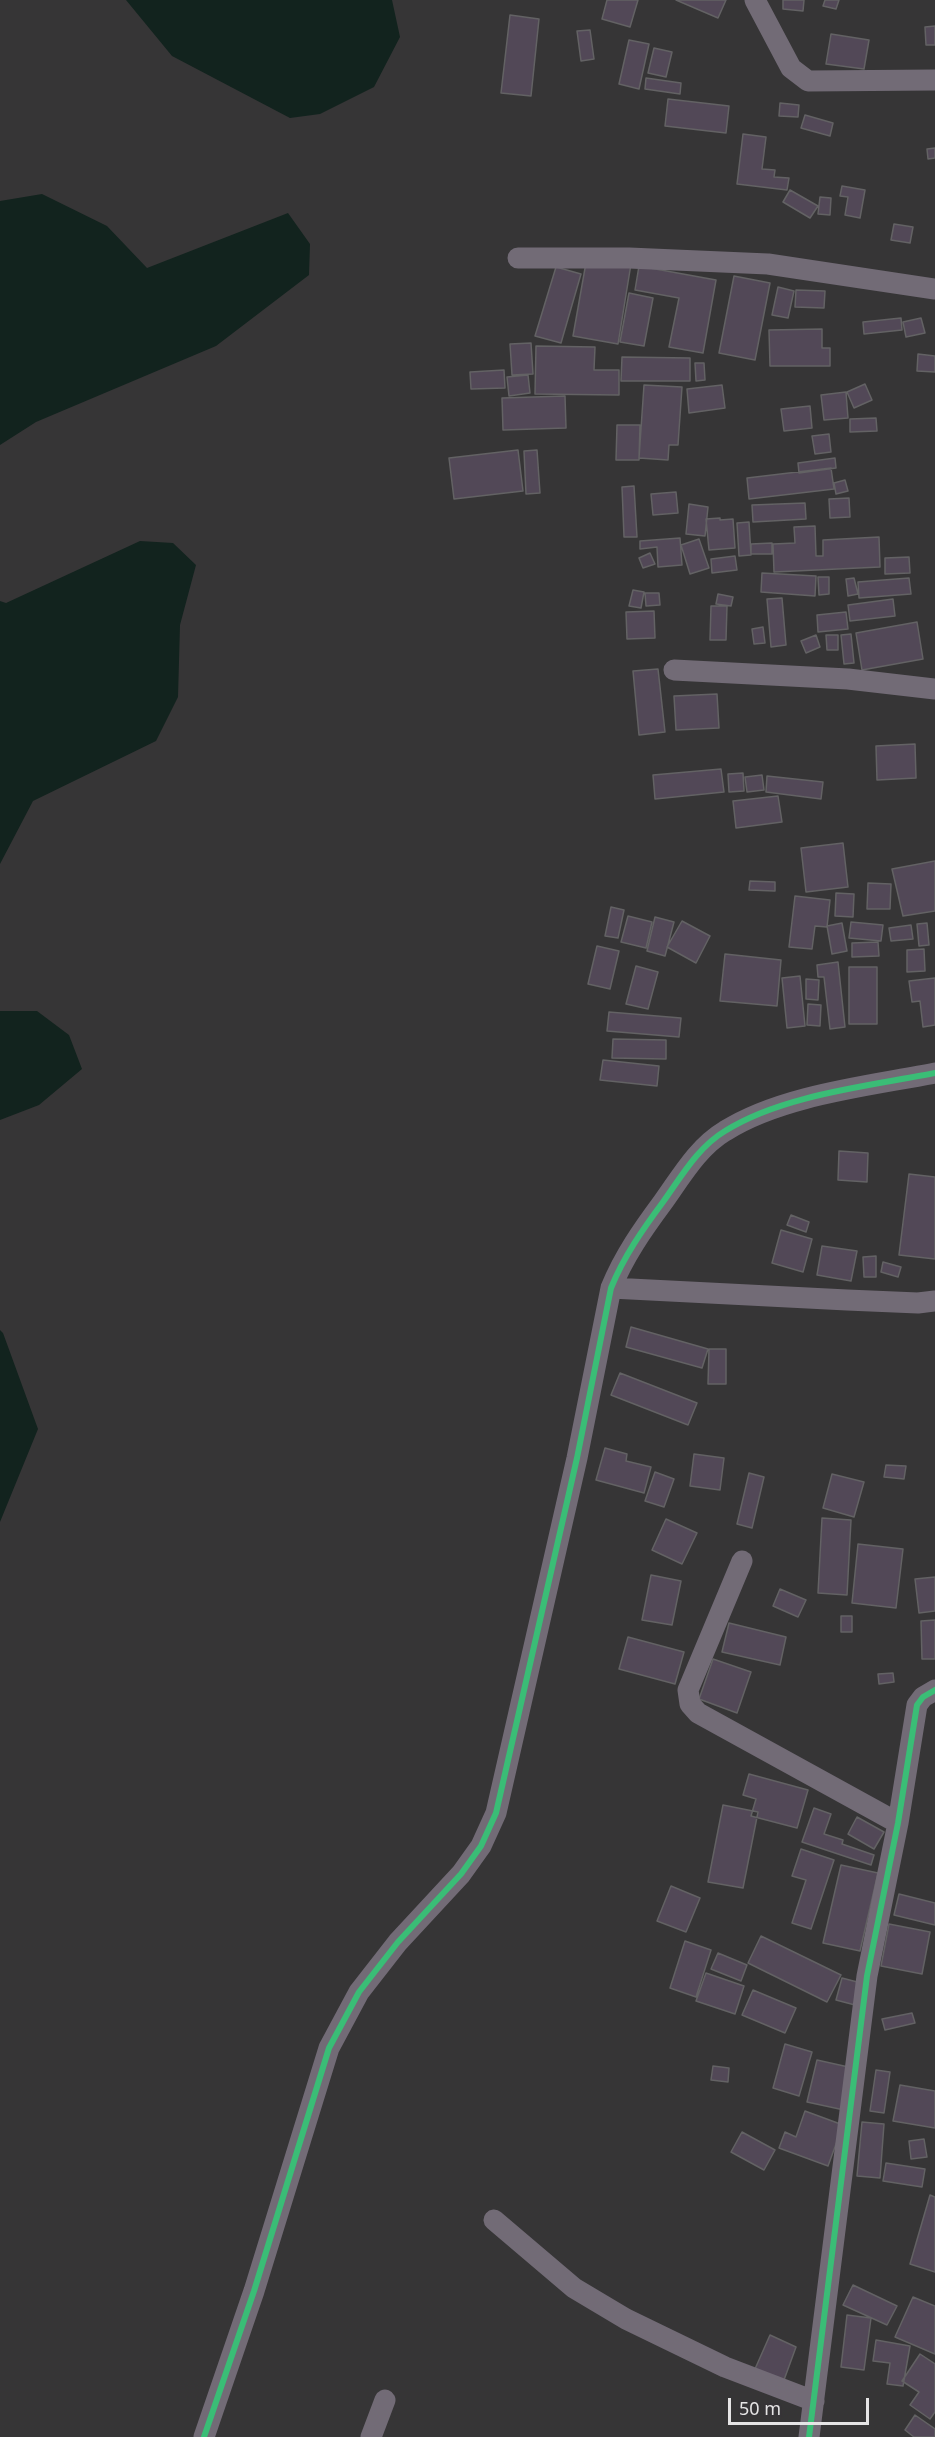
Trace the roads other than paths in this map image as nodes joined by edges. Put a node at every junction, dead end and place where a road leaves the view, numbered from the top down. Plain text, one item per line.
1 (755, 0) edge
2 (935, 80) edge
3 (519, 258) dead end
4 (935, 289) edge
5 (674, 670) dead end
6 (935, 689) edge
7 (935, 1073) edge
8 (611, 1288) junction
9 (935, 1301) edge
10 (742, 1561) dead end
11 (935, 1690) edge
12 (897, 1823) junction
13 (494, 2220) dead end
14 (385, 2400) dead end
15 (814, 2401) junction
16 (204, 2437) edge
17 (371, 2437) edge
18 (809, 2437) edge

1 - 2 street
3 - 4 street
5 - 6 street
7 - 8 street
8 - 9 street
8 - 16 street
10 - 12 street
11 - 12 street
12 - 15 street
13 - 15 street
14 - 17 street
15 - 18 street

